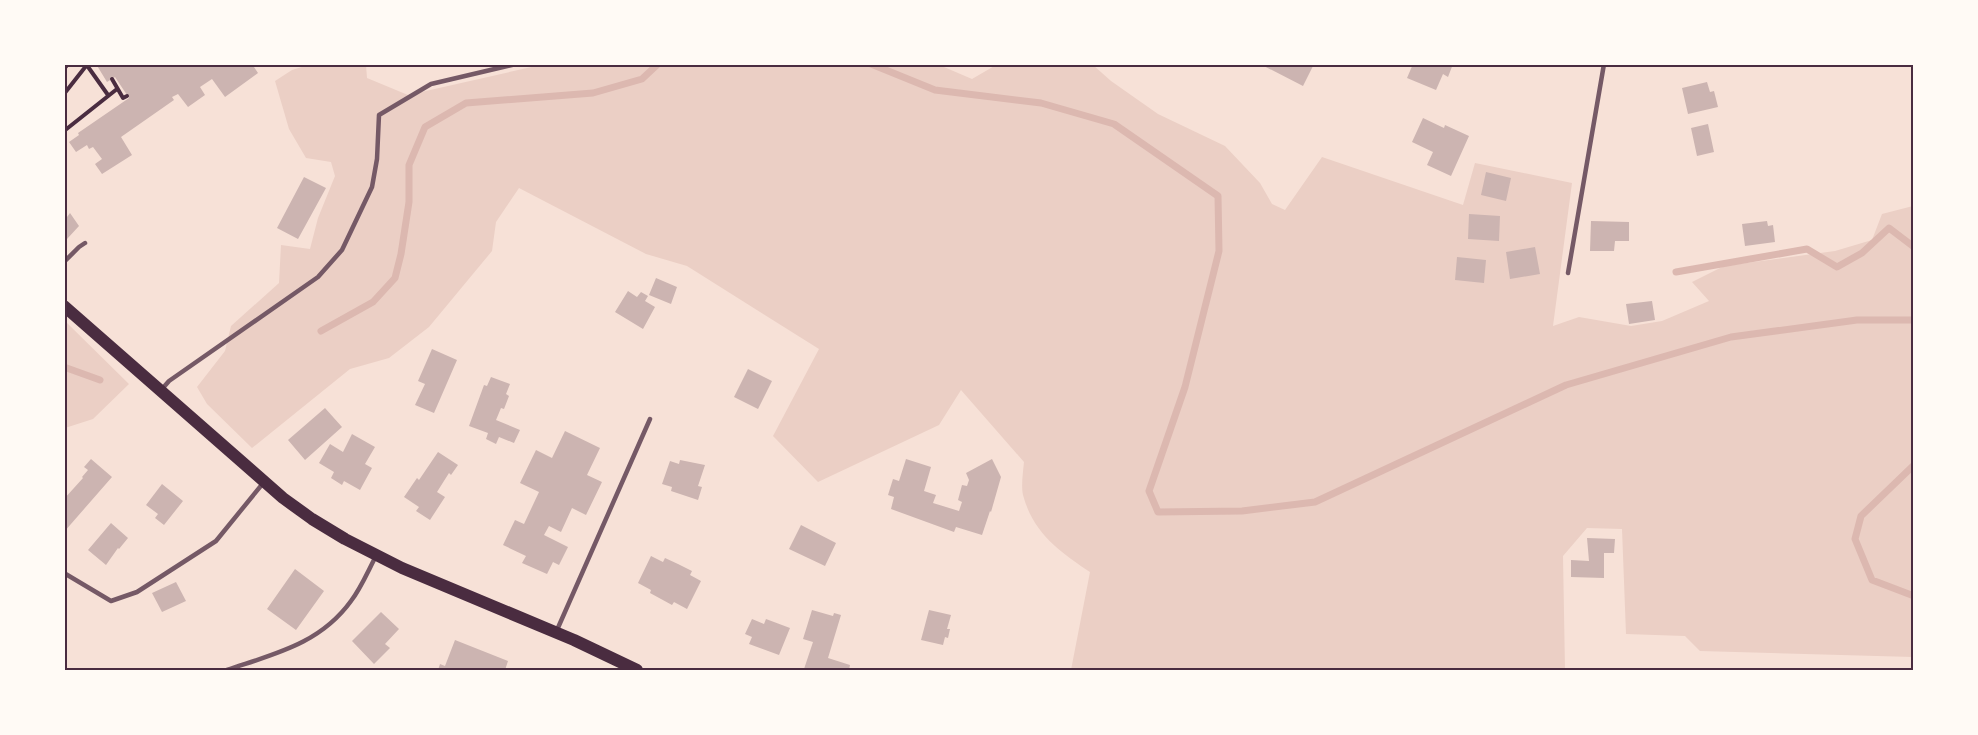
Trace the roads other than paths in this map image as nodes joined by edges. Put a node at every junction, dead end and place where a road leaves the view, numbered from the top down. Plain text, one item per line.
1 (516, 64) edge
2 (1604, 64) edge
3 (86, 243) dead end
4 (64, 262) edge
5 (1568, 273) dead end
6 (64, 306) edge
7 (160, 391) junction
8 (650, 419) dead end
9 (264, 482) junction
10 (376, 556) junction
11 (64, 573) edge
12 (556, 633) junction
13 (227, 670) edge
14 (637, 670) edge

1 - 7 lane
2 - 5 lane
3 - 4 lane
6 - 7 main road
7 - 9 main road
8 - 12 lane
9 - 10 main road
9 - 11 lane
10 - 12 main road
10 - 13 lane
12 - 14 main road

